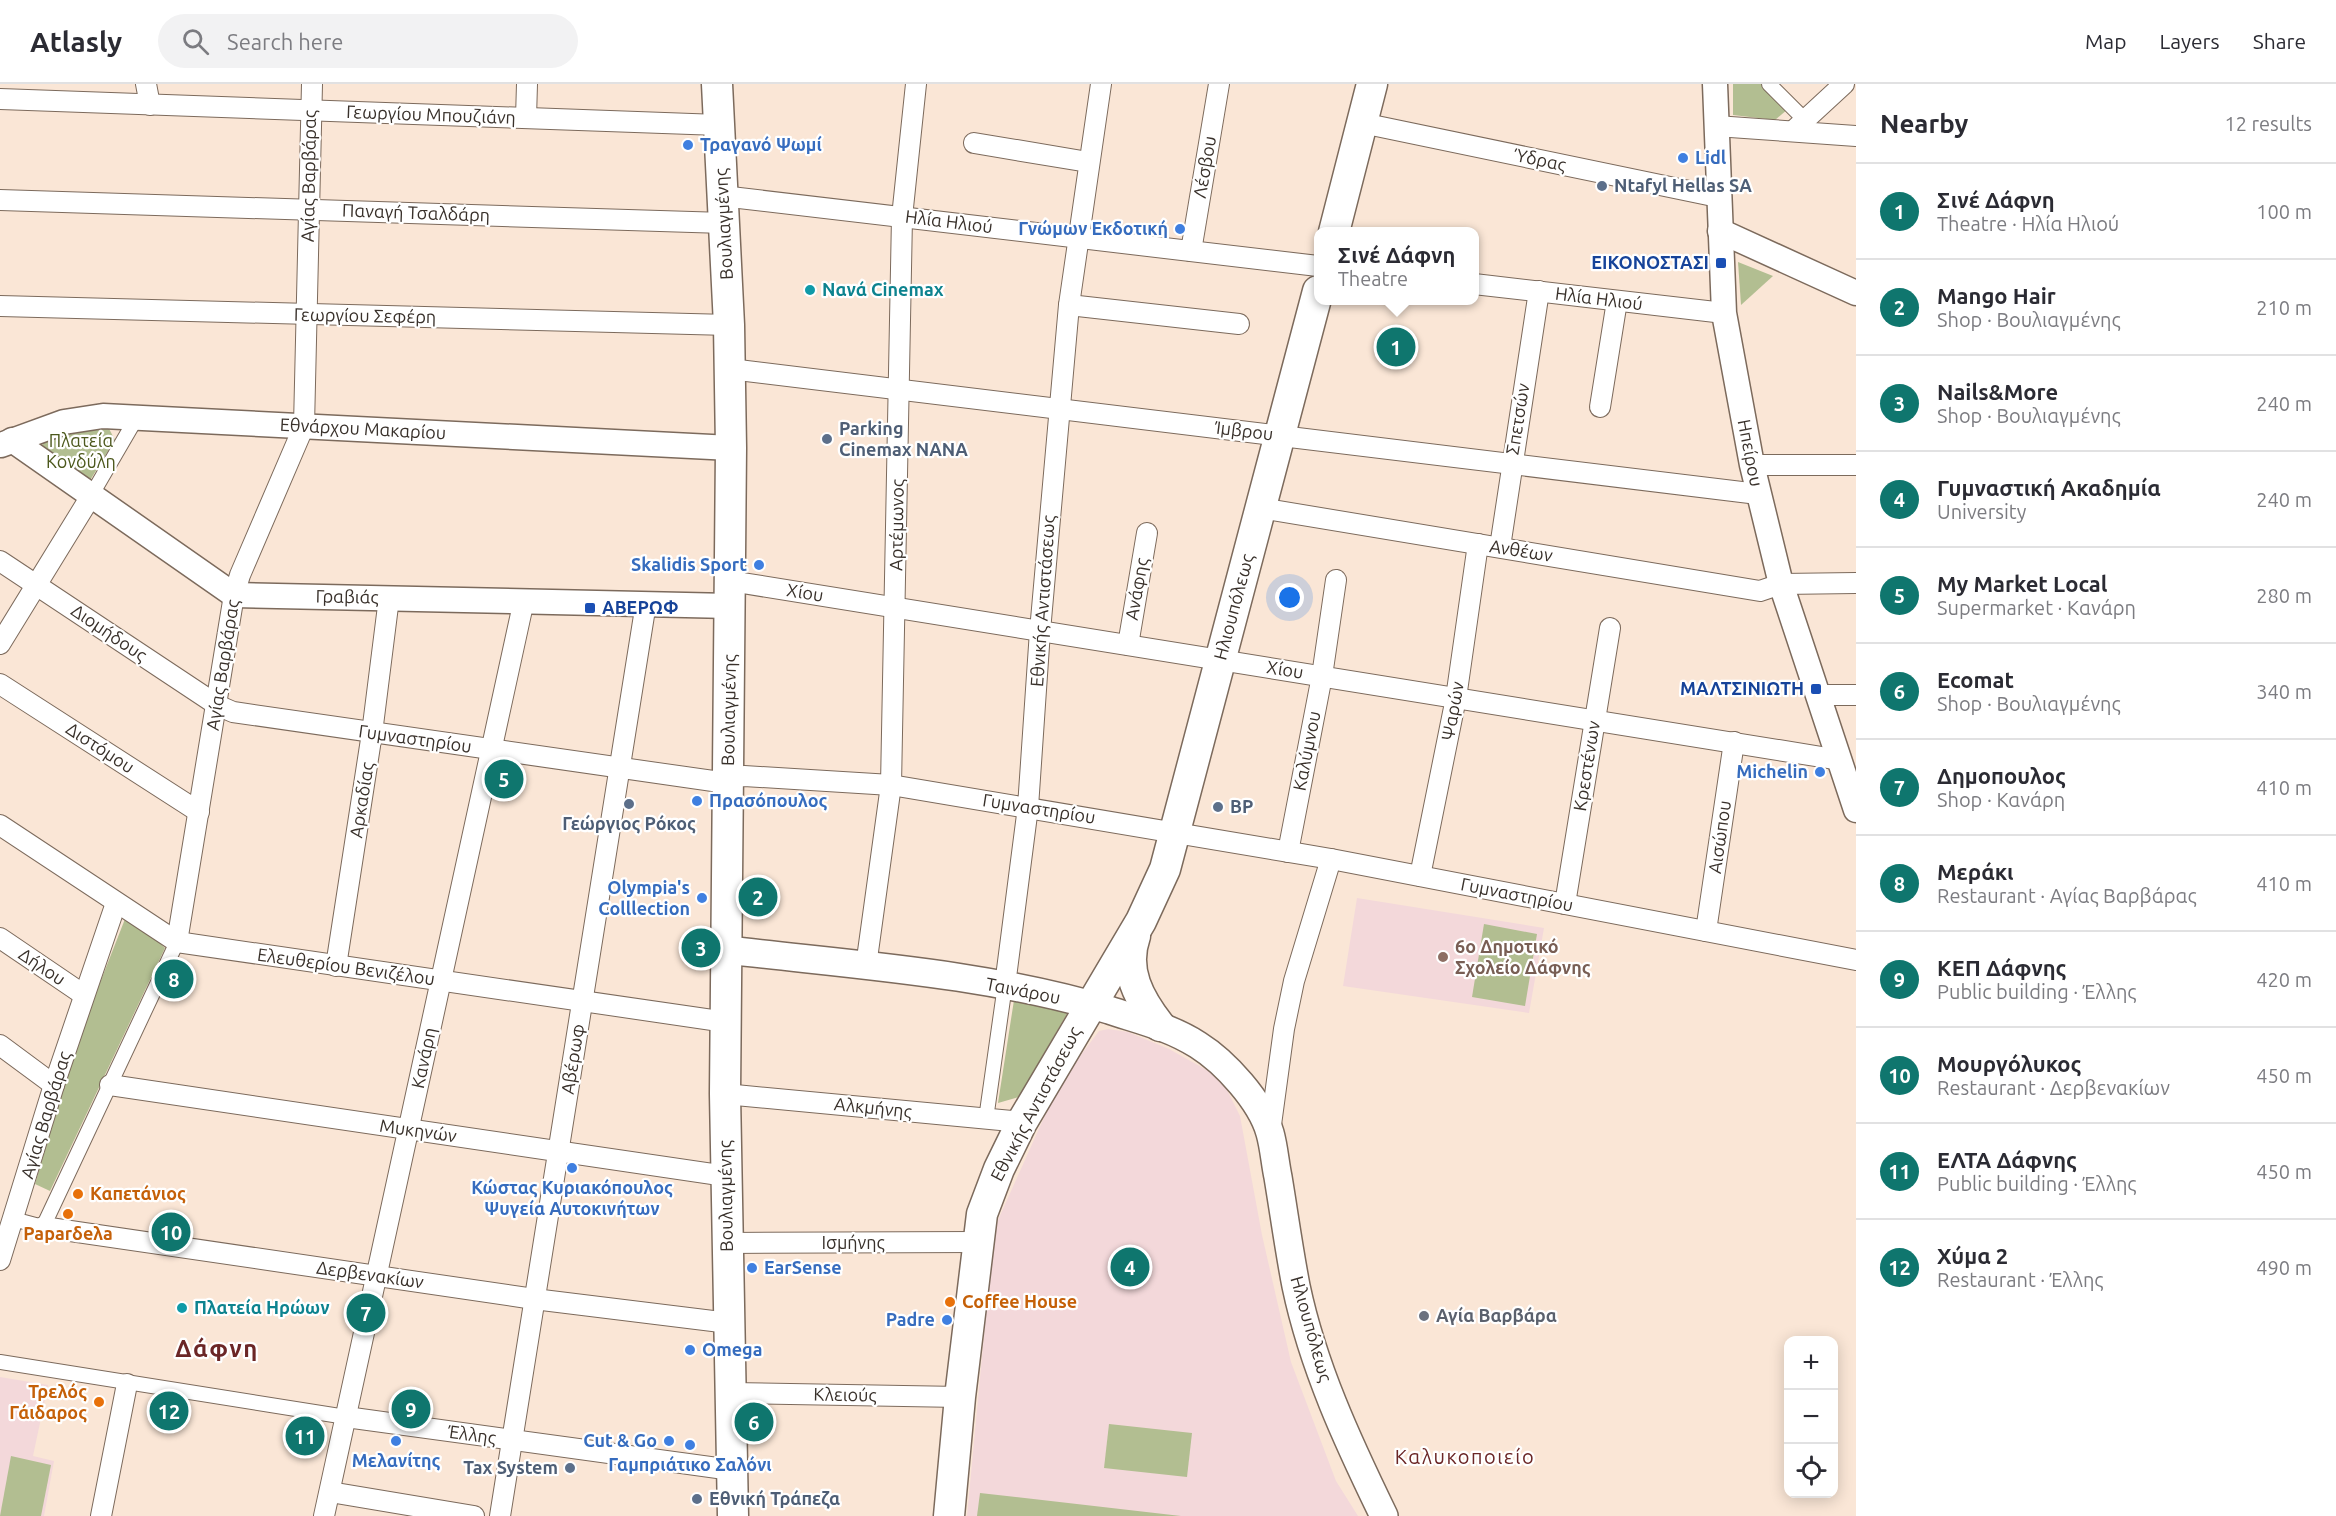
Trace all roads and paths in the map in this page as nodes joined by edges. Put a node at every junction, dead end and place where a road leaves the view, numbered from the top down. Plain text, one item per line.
1 (146, 84) edge
2 (312, 84) edge
3 (527, 84) edge
4 (717, 84) edge
5 (916, 84) edge
6 (1101, 84) edge
7 (1219, 84) edge
8 (1372, 84) edge
9 (1715, 84) edge
10 (1769, 84) edge
11 (1844, 84) edge
12 (0, 99) edge
13 (150, 105) junction
14 (311, 110) junction
15 (526, 118) junction
16 (1362, 123) junction
17 (719, 125) junction
18 (1799, 125) junction
19 (1716, 126) junction
20 (1856, 136) edge
21 (974, 143) dead end
22 (1088, 162) junction
23 (1718, 197) junction
24 (0, 200) edge
25 (308, 209) junction
26 (723, 210) junction
27 (902, 217) junction
28 (1335, 227) edge
29 (1720, 231) junction
30 (1077, 237) junction
31 (1191, 251) junction
32 (1314, 266) edge
33 (1479, 285) edge
34 (1539, 291) junction
35 (1856, 293) edge
36 (1617, 301) junction
37 (1069, 304) junction
38 (1314, 305) edge
39 (0, 306) edge
40 (1724, 313) junction
41 (307, 314) junction
42 (1239, 324) dead end
43 (729, 325) junction
44 (730, 369) junction
45 (898, 389) junction
46 (1600, 406) dead end
47 (1060, 409) junction
48 (136, 417) junction
49 (304, 426) junction
50 (1279, 436) junction
51 (6, 442) edge
52 (731, 448) junction
53 (1511, 464) junction
54 (1752, 465) junction
55 (1856, 465) edge
56 (1758, 494) junction
57 (91, 496) junction
58 (1260, 508) junction
59 (1147, 533) dead end
60 (1478, 544) junction
61 (1500, 547) junction
62 (0, 561) edge
63 (1336, 580) dead end
64 (1856, 583) edge
65 (1781, 584) junction
66 (36, 585) junction
67 (730, 593) junction
68 (234, 595) junction
69 (389, 598) junction
70 (524, 600) junction
71 (646, 603) junction
72 (896, 608) junction
73 (1610, 628) dead end
74 (1040, 631) junction
75 (0, 644) edge
76 (1128, 645) junction
77 (1220, 660) junction
78 (1322, 676) junction
79 (0, 684) edge
80 (1818, 695) junction
81 (1856, 695) edge
82 (1456, 698) junction
83 (218, 705) junction
84 (1595, 720) junction
85 (372, 733) junction
86 (1734, 742) junction
87 (492, 750) junction
88 (1840, 760) junction
89 (619, 768) junction
90 (728, 778) junction
91 (891, 785) junction
92 (1028, 807) junction
93 (1856, 810) edge
94 (199, 812) junction
95 (0, 825) edge
96 (1175, 832) junction
97 (1288, 852) junction
98 (1331, 859) junction
99 (1420, 876) junction
100 (116, 903) junction
101 (1565, 904) junction
102 (1141, 921) junction
103 (1706, 931) junction
104 (0, 938) edge
105 (177, 942) junction
106 (727, 950) junction
107 (1856, 960) edge
108 (336, 966) junction
109 (866, 966) junction
110 (441, 981) junction
111 (1005, 985) junction
112 (84, 995) junction
113 (582, 1002) junction
114 (1090, 1005) junction
115 (726, 1022) junction
116 (1160, 1026) junction
117 (0, 1045) edge
118 (54, 1085) junction
119 (110, 1085) junction
120 (725, 1094) junction
121 (986, 1119) junction
122 (1022, 1122) junction
123 (409, 1129) junction
124 (1270, 1132) junction
125 (558, 1151) junction
126 (726, 1176) junction
127 (13, 1219) junction
128 (43, 1227) junction
129 (978, 1242) junction
130 (727, 1243) junction
131 (0, 1260) edge
132 (377, 1276) junction
133 (534, 1299) junction
134 (729, 1323) junction
135 (0, 1362) edge
136 (127, 1384) junction
137 (730, 1393) junction
138 (960, 1397) junction
139 (346, 1417) junction
140 (512, 1440) junction
141 (732, 1470) junction
142 (330, 1492) junction
143 (101, 1516) edge
144 (324, 1516) edge
145 (474, 1516) edge
146 (500, 1516) edge
147 (733, 1516) edge
148 (948, 1516) edge
149 (1384, 1516) edge

1 - 13 street
2 - 14 street, Αγίας Βαρβάρας
3 - 15 street
4 - 17 main road, Βουλιαγμένης
5 - 27 street, Αρτέμωνος
6 - 22 street, Εθνικής Αντιστάσεως
7 - 31 street, Λέσβου
8 - 16 main road
9 - 19 street, Ηπείρου
10 - 18 street
11 - 18 street
12 - 13 street, Γεωργίου Μπουζιάνη
13 - 14 street, Γεωργίου Μπουζιάνη
14 - 15 street, Γεωργίου Μπουζιάνη
14 - 25 street, Αγίας Βαρβάρας
15 - 17 street, Γεωργίου Μπουζιάνη
16 - 23 street, Ύδρας
16 - 28 main road
17 - 26 main road, Βουλιαγμένης
18 - 19 street
18 - 20 street
19 - 23 street, Ηπείρου
21 - 22 street
22 - 30 street, Εθνικής Αντιστάσεως
23 - 29 street, Ηπείρου
24 - 25 street, Παναγή Τσαλδάρη
25 - 26 street, Παναγή Τσαλδάρη
25 - 41 street, Αγίας Βαρβάρας
26 - 27 street, Ηλία Ηλιού
26 - 43 main road, Βουλιαγμένης
27 - 30 street, Ηλία Ηλιού
27 - 45 street, Αρτέμωνος
29 - 35 street
29 - 40 street, Ηπείρου
30 - 31 street, Ηλία Ηλιού
30 - 37 street, Εθνικής Αντιστάσεως
31 - 32 street, Ηλία Ηλιού
33 - 34 street, Ηλία Ηλιού
34 - 36 street, Ηλία Ηλιού
34 - 53 street, Σπετσών
36 - 40 street, Ηλία Ηλιού
36 - 46 street
37 - 42 street
37 - 47 street, Εθνικής Αντιστάσεως
38 - 50 main road, Ηλιουπόλεως
39 - 41 street, Γεωργίου Σεφέρη
40 - 54 street, Ηπείρου
41 - 43 street, Γεωργίου Σεφέρη
41 - 49 street, Αγίας Βαρβάρας
43 - 44 main road, Βουλιαγμένης
44 - 45 street, Ίμβρου
44 - 52 main road, Βουλιαγμένης
45 - 47 street, Ίμβρου
45 - 72 street, Αρτέμωνος
47 - 50 street, Ίμβρου
47 - 74 street, Εθνικής Αντιστάσεως
48 - 49 street, Εθνάρχου Μακαρίου
48 - 51 street, Εθνάρχου Μακαρίου
48 - 57 street
49 - 52 street, Εθνάρχου Μακαρίου
49 - 68 street, Αγίας Βαρβάρας
50 - 53 street, Ίμβρου
50 - 58 main road, Ηλιουπόλεως
51 - 57 street
52 - 67 main road, Βουλιαγμένης
53 - 56 street, Ίμβρου
53 - 61 street, Σπετσών
54 - 55 street
54 - 56 street, Ηπείρου
56 - 65 street, Ηπείρου
57 - 66 street
57 - 68 street
58 - 60 street, Ανθέων
58 - 77 main road, Ηλιουπόλεως
59 - 76 street, Ανάφης
60 - 61 street, Ανθέων
60 - 82 street, Ψαρών
61 - 65 street, Ανθέων
62 - 66 street, Διομήδους
63 - 78 street, Καλύμνου
64 - 65 street, Ανθέων
65 - 80 street, Ηπείρου
66 - 75 street
66 - 83 street, Διομήδους
67 - 71 street, Γραβιάς
67 - 72 street, Χίου
67 - 90 main road, Βουλιαγμένης
68 - 69 street, Γραβιάς
68 - 83 street, Αγίας Βαρβάρας
69 - 70 street, Γραβιάς
69 - 85 street, Αρκαδίας
70 - 71 street, Γραβιάς
70 - 87 street, Κανάρη
71 - 89 street, Αβέρωφ
72 - 74 street, Χίου
72 - 91 street, Αρτέμωνος
73 - 84 street, Κρεστένων
74 - 76 street, Χίου
74 - 92 street, Εθνικής Αντιστάσεως
76 - 77 street, Χίου
77 - 78 street, Χίου
77 - 96 main road, Ηλιουπόλεως
78 - 82 street, Χίου
78 - 97 street, Καλύμνου
79 - 94 street, Διστόμου
80 - 81 street
80 - 88 street, Ηπείρου
82 - 84 street, Χίου
82 - 99 street, Ψαρών
83 - 85 street, Γυμναστηρίου
83 - 94 street, Αγίας Βαρβάρας
84 - 86 street, Χίου
84 - 101 street, Κρεστένων
85 - 87 street, Γυμναστηρίου
85 - 108 street, Αρκαδίας
86 - 88 street, Χίου
86 - 103 street, Αισώπου
87 - 89 street, Γυμναστηρίου
87 - 110 street, Κανάρη
88 - 93 street, Ηπείρου
89 - 90 street, Γυμναστηρίου
89 - 113 street, Αβέρωφ
90 - 91 street, Γυμναστηρίου
90 - 106 main road, Βουλιαγμένης
91 - 92 street, Γυμναστηρίου
91 - 109 street, Αρτέμωνος
92 - 96 street, Γυμναστηρίου
92 - 111 street, Εθνικής Αντιστάσεως
94 - 105 street, Αγίας Βαρβάρας
95 - 100 street, Ελευθερίου Βενιζέλου
96 - 97 street, Γυμναστηρίου
96 - 102 main road, Ηλιουπόλεως
97 - 98 street, Γυμναστηρίου
98 - 99 street, Γυμναστηρίου
98 - 124 street
99 - 101 street, Γυμναστηρίου
100 - 105 street, Ελευθερίου Βενιζέλου
100 - 112 street, Αγίας Βαρβάρας
101 - 103 street, Γυμναστηρίου
102 - 114 main road, Εθνικής Αντιστάσεως
102 - 116 main road
103 - 107 street, Γυμναστηρίου
104 - 112 street, Δήλου
105 - 108 street, Ελευθερίου Βενιζέλου
105 - 119 street, Αγίας Βαρβάρας
106 - 109 main road, Ταινάρου
106 - 115 main road, Βουλιαγμένης
108 - 110 street, Ελευθερίου Βενιζέλου
109 - 111 main road, Ταινάρου
110 - 113 street, Ελευθερίου Βενιζέλου
110 - 123 street, Κανάρη
111 - 114 main road, Ταινάρου
111 - 121 street, Εθνικής Αντιστάσεως
112 - 118 street, Αγίας Βαρβάρας
113 - 115 street, Ελευθερίου Βενιζέλου
113 - 125 street, Αβέρωφ
114 - 116 main road, Ταινάρου
114 - 122 main road, Εθνικής Αντιστάσεως
115 - 120 main road, Βουλιαγμένης
116 - 124 main road, Ταινάρου
117 - 118 street
118 - 127 street, Αγίας Βαρβάρας
119 - 123 street, Μυκηνών
119 - 128 street, Αγίας Βαρβάρας
120 - 121 street, Αλκμήνης
120 - 126 main road, Βουλιαγμένης
121 - 122 street, Αλκμήνης
122 - 129 main road, Εθνικής Αντιστάσεως
123 - 125 street, Μυκηνών
123 - 132 street, Κανάρη
124 - 149 main road, Ηλιουπόλεως
125 - 126 street, Μυκηνών
125 - 133 street, Αβέρωφ
126 - 130 main road, Βουλιαγμένης
127 - 128 street, Δερβενακίων
127 - 131 street, Αγίας Βαρβάρας
128 - 132 street, Δερβενακίων
129 - 130 street, Ισμήνης
129 - 138 main road, Εθνικής Αντιστάσεως
130 - 134 main road, Βουλιαγμένης
132 - 133 street, Δερβενακίων
132 - 139 street, Κανάρη
133 - 134 street, Δερβενακίων
133 - 140 street, Αβέρωφ
134 - 137 main road, Βουλιαγμένης
135 - 136 street, Έλλης
136 - 139 street, Έλλης
136 - 143 street
137 - 138 street, Κλειούς
137 - 141 main road, Βουλιαγμένης
138 - 148 main road, Εθνικής Αντιστάσεως
139 - 140 street, Έλλης
139 - 142 street, Κανάρη
140 - 141 street, Έλλης
140 - 146 street, Αβέρωφ
141 - 147 main road, Βουλιαγμένης
142 - 144 street, Κανάρη
142 - 145 street

